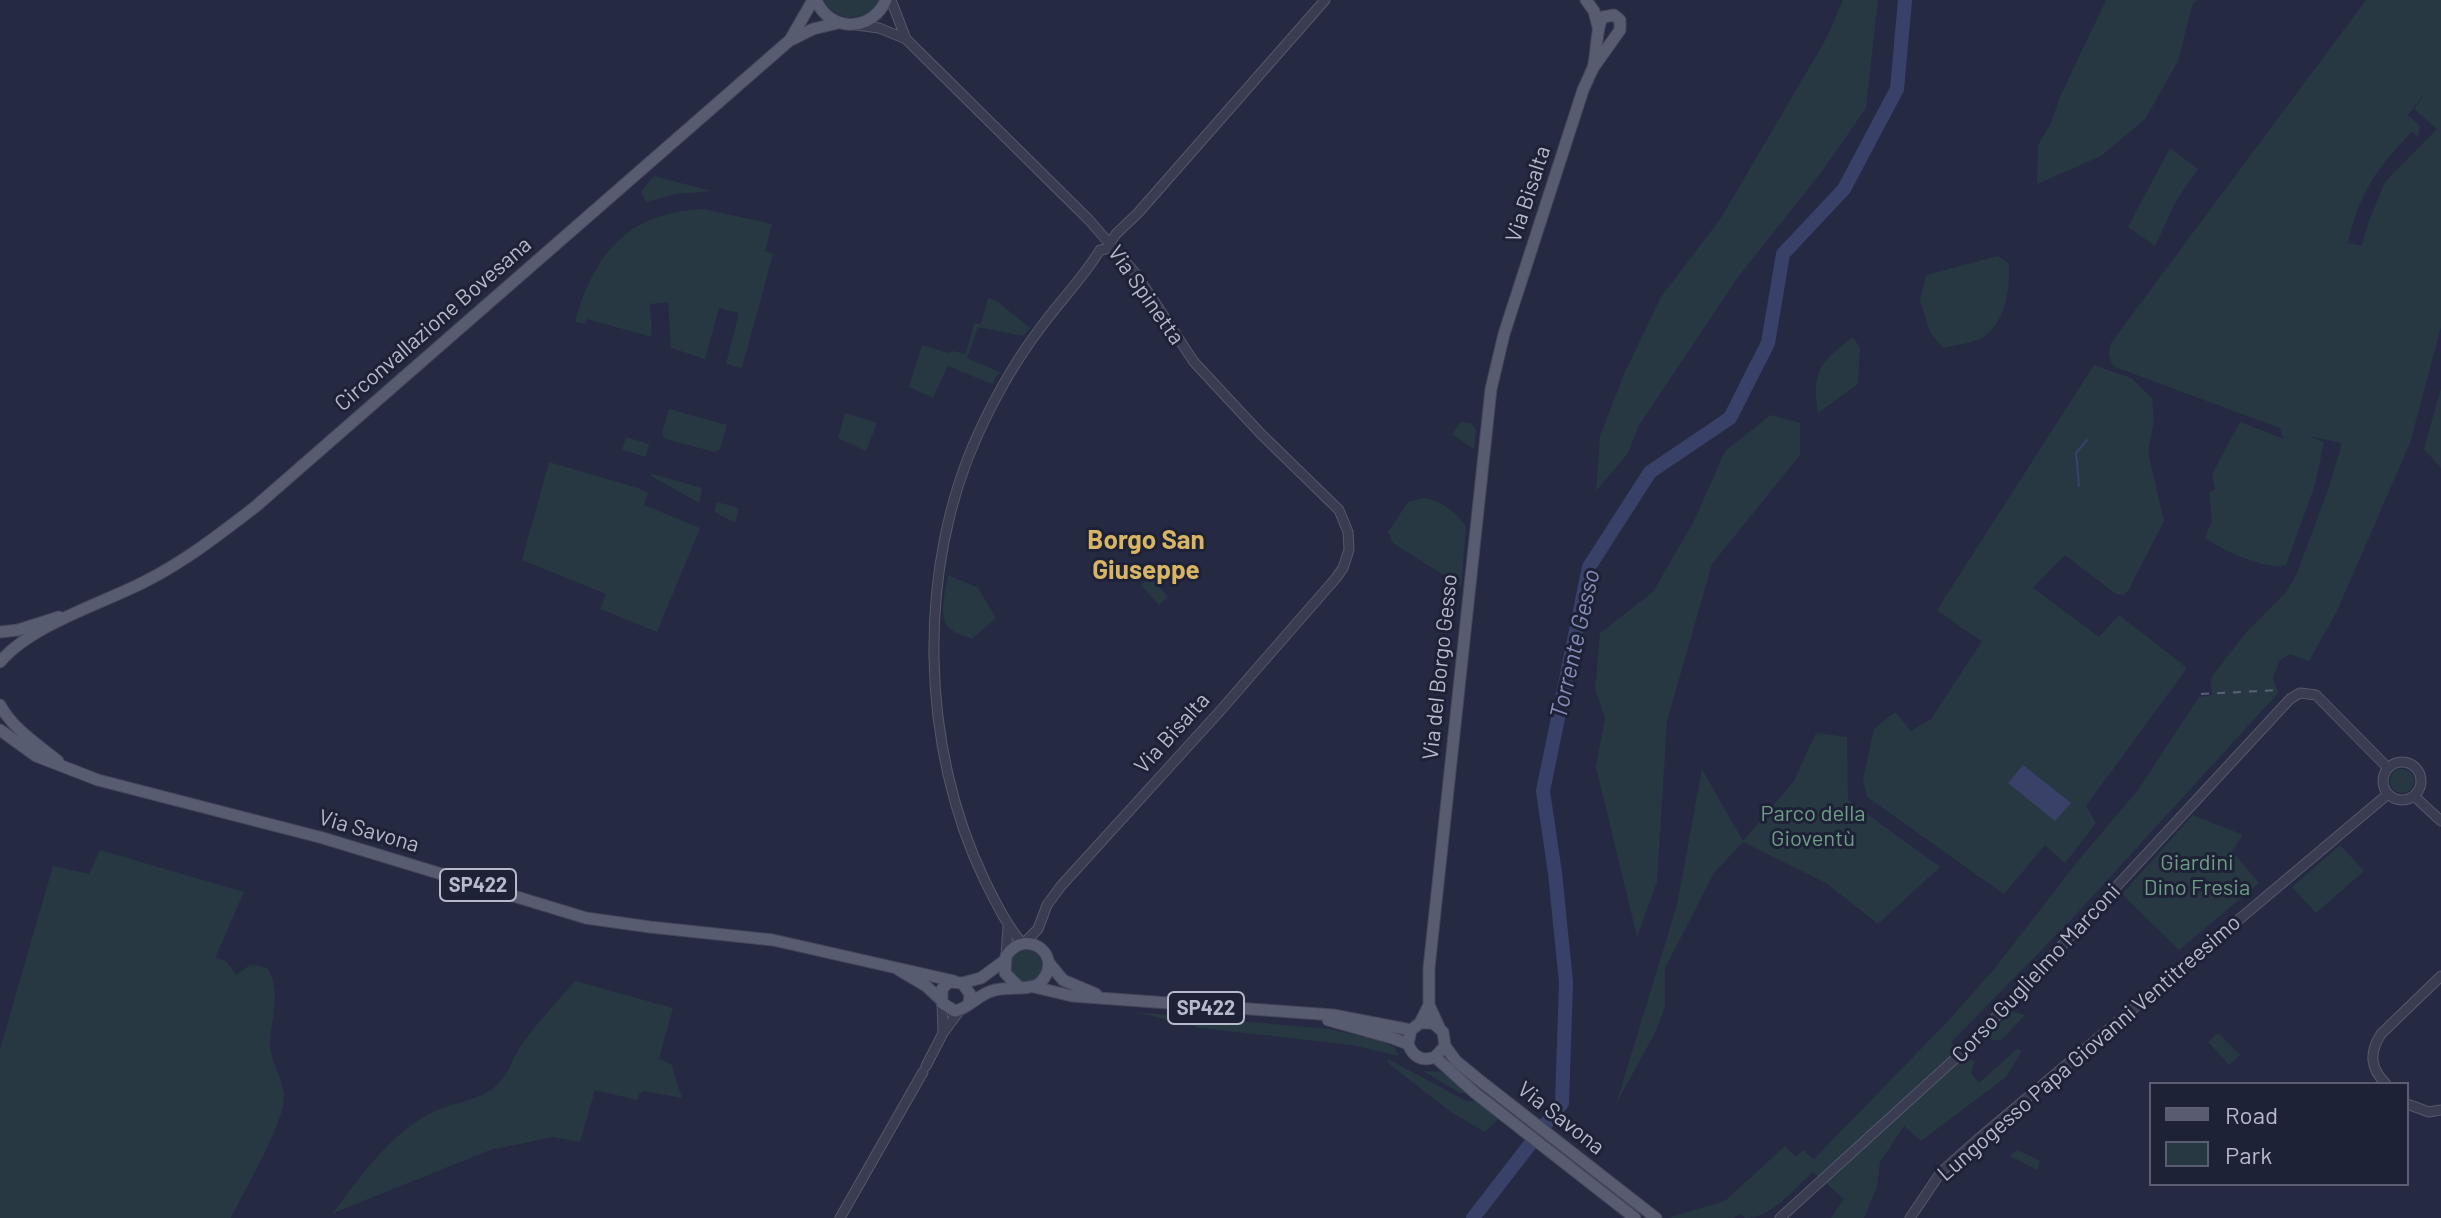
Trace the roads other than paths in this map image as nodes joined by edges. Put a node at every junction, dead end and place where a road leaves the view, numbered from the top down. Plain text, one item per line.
1 (814, 0) edge
2 (888, 0) edge
3 (1325, 0) edge
4 (1587, 0) edge
5 (1611, 15) junction
6 (839, 23) junction
7 (856, 25) junction
8 (1599, 29) junction
9 (1616, 36) junction
10 (906, 39) junction
11 (790, 40) junction
12 (1593, 68) junction
13 (1110, 244) junction
14 (1504, 334) joint
15 (1343, 568) joint
16 (82, 610) junction
17 (0, 632) edge
18 (0, 662) edge
19 (0, 705) edge
20 (0, 730) edge
21 (68, 768) junction
22 (2388, 768) junction
23 (2388, 794) junction
24 (2414, 796) junction
25 (2441, 821) edge
26 (1008, 927) junction
27 (1038, 929) junction
28 (1023, 943) junction
29 (1046, 955) junction
30 (1005, 959) junction
31 (895, 968) junction
32 (2441, 976) edge
33 (958, 982) junction
34 (1018, 986) junction
35 (1034, 987) junction
36 (1104, 998) junction
37 (941, 1001) junction
38 (1429, 1005) junction
39 (964, 1006) junction
40 (1308, 1015) junction
41 (1415, 1027) junction
42 (1439, 1027) junction
43 (943, 1033) junction
44 (1408, 1044) junction
45 (1445, 1046) junction
46 (1435, 1057) junction
47 (2385, 1082) edge
48 (2409, 1105) edge
49 (2441, 1110) edge
50 (840, 1218) edge
51 (1635, 1218) edge
52 (1656, 1218) edge
53 (1780, 1218) edge
54 (1910, 1218) edge

1 - 6 main road
1 - 11 main road, Circonvallazione Bovesana
2 - 7 main road
2 - 10 street, Via Spinetta
3 - 13 street
4 - 5 main road
4 - 8 main road
5 - 8 main road
5 - 9 main road
6 - 7 main road
6 - 11 main road, Circonvallazione Bovesana
7 - 10 street, Via Spinetta
8 - 9 main road
8 - 12 main road, Via Bisalta
9 - 12 main road, Via Bisalta
10 - 13 street, Via Spinetta
11 - 16 main road, Circonvallazione Bovesana
12 - 14 main road, Via Bisalta
13 - 15 street, Via Spinetta
13 - 26 street
14 - 38 main road, Via del Borgo Gesso
15 - 27 street, Via Bisalta
16 - 17 main road, Circonvallazione Bovesana
16 - 18 main road, Circonvallazione Bovesana
19 - 21 main road, Via Savona / SP422
20 - 21 main road, Via Savona / SP422
21 - 31 main road, Via Savona / SP422
22 - 23 street
22 - 24 street
22 - 53 street, Corso Guglielmo Marconi
23 - 24 street
23 - 54 street, Lungogesso Papa Giovanni Ventitreesimo
24 - 25 street
26 - 28 street
26 - 30 street
27 - 28 street, Via Bisalta
27 - 29 street
28 - 29 main road, SP422
28 - 30 main road
29 - 35 main road
29 - 36 main road, SP422
30 - 33 main road
30 - 34 main road
31 - 33 main road, Via Savona / SP422
31 - 37 main road, Via Savona / SP422
32 - 47 street
33 - 37 main road
33 - 39 main road
34 - 35 main road, SP422
34 - 39 main road, SP422
35 - 36 main road, SP422
36 - 40 main road, SP422
37 - 39 main road, SP422
37 - 43 street
38 - 41 main road, Via del Borgo Gesso
38 - 42 main road, Via del Borgo Gesso
39 - 43 street
40 - 41 main road, SP422
40 - 44 main road, SP422
41 - 42 main road
41 - 44 main road
42 - 45 main road
43 - 50 street
44 - 46 main road
45 - 46 main road
45 - 52 main road, Via Savona
46 - 51 main road, Via Savona
48 - 49 street

